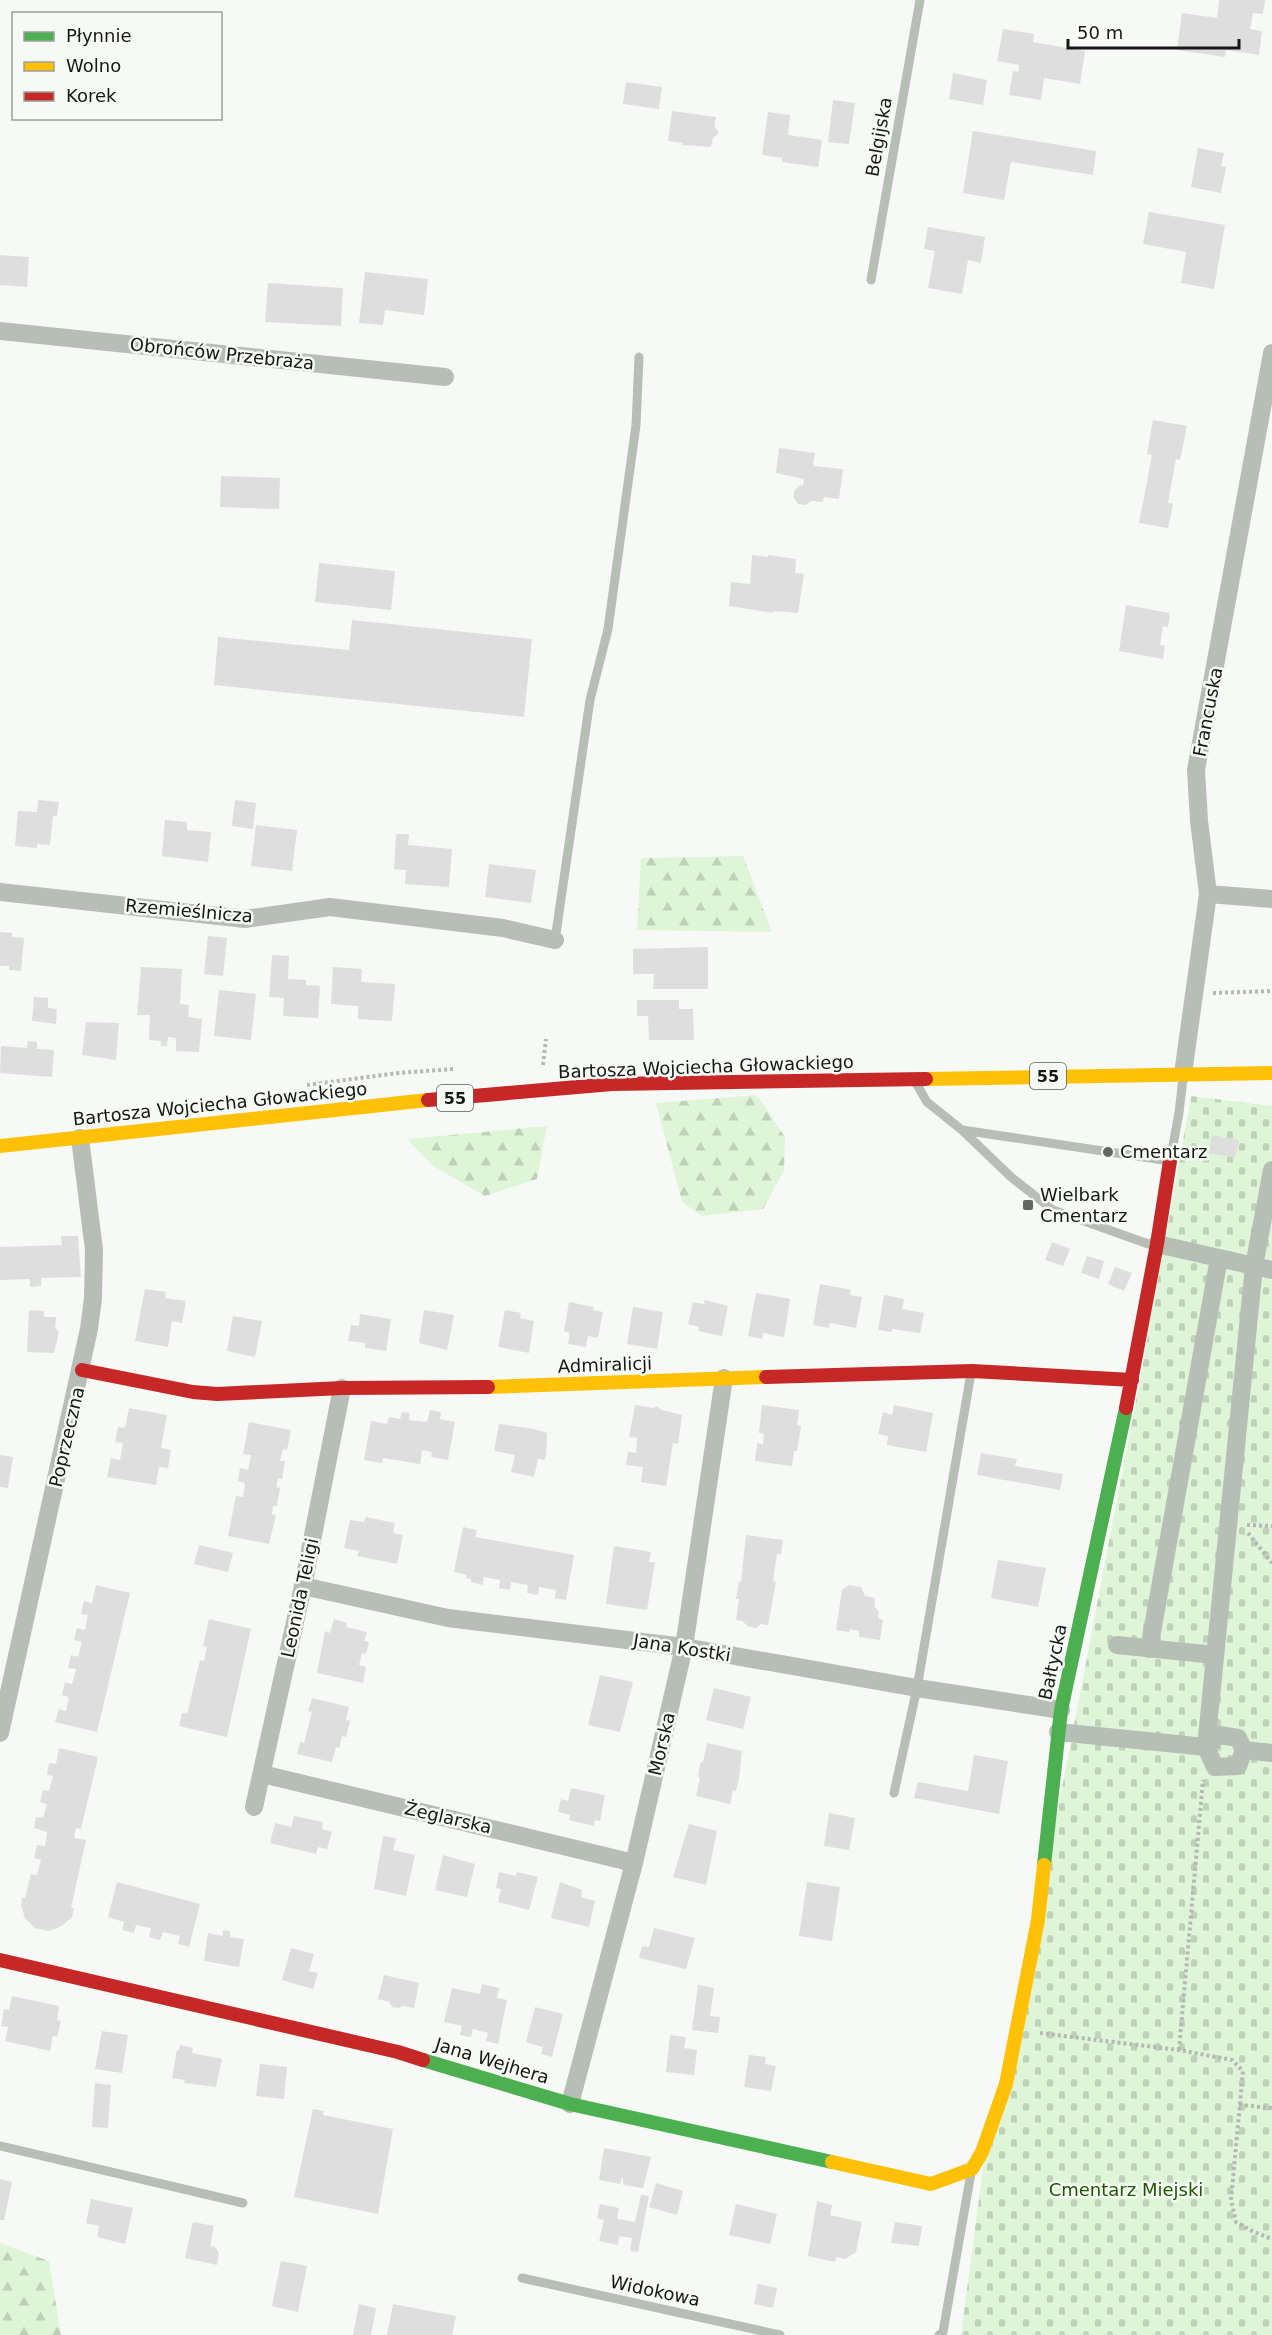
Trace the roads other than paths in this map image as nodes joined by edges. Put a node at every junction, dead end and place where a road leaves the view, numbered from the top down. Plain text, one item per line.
1 (920, 0) edge
2 (870, 280) dead end
3 (0, 331) edge
4 (1272, 353) edge
5 (639, 357) dead end
6 (445, 377) dead end
7 (0, 892) edge
8 (1208, 894) junction
9 (1272, 899) edge
10 (555, 940) joint
11 (1272, 1073) edge
12 (1183, 1074) junction
13 (913, 1079) junction
14 (962, 1130) junction
15 (80, 1138) junction
16 (0, 1146) edge
17 (1170, 1161) junction
18 (1272, 1170) edge
19 (1157, 1245) junction
20 (1219, 1258) junction
21 (1263, 1268) edge
22 (82, 1370) junction
23 (972, 1371) junction
24 (724, 1378) junction
25 (1132, 1380) junction
26 (342, 1388) junction
27 (303, 1586) junction
28 (1117, 1645) dead end
29 (684, 1647) junction
30 (1149, 1648) junction
31 (1215, 1655) junction
32 (917, 1688) junction
33 (1060, 1710) junction
34 (0, 1732) edge
35 (1058, 1732) junction
36 (1206, 1747) junction
37 (1272, 1753) edge
38 (262, 1774) junction
39 (894, 1793) dead end
40 (254, 1807) dead end
41 (634, 1863) junction
42 (0, 1959) edge
43 (570, 2104) junction
44 (0, 2146) edge
45 (972, 2169) junction
46 (243, 2203) dead end
47 (522, 2278) dead end
48 (780, 2335) edge
49 (939, 2335) edge

1 - 2 lane, Belgijska
3 - 6 street, Obrońców Przebraża
4 - 8 street, Francuska
5 - 10 lane
7 - 10 street, Rzemieślnicza
8 - 9 street
8 - 12 street, Francuska
11 - 12 street, Bartosza Wojciecha Głowackiego / 55
12 - 13 street, Bartosza Wojciecha Głowackiego / 55
12 - 17 lane
13 - 14 lane
13 - 15 street, Bartosza Wojciecha Głowackiego / 55
14 - 17 lane
14 - 19 lane
15 - 16 street, Bartosza Wojciecha Głowackiego / 55
15 - 22 street, Poprzeczna
17 - 19 street, Bałtycka
18 - 21 street
19 - 20 street
19 - 25 street, Bałtycka
20 - 21 street
20 - 30 street
21 - 31 street
22 - 26 street, Admiralicji
22 - 34 street, Poprzeczna
23 - 24 street, Admiralicji
23 - 25 street, Admiralicji
23 - 32 lane
24 - 26 street, Admiralicji
24 - 29 street, Morska
25 - 33 street, Bałtycka
26 - 27 street, Leonida Teligi
27 - 29 street, Jana Kostki
27 - 38 street, Leonida Teligi
28 - 30 street
29 - 32 street, Jana Kostki
29 - 41 street, Morska
30 - 31 street
31 - 36 street
32 - 33 street, Jana Kostki
32 - 39 lane
33 - 35 street, Bałtycka
35 - 36 street
35 - 45 street, Bałtycka
36 - 37 street
38 - 40 street, Leonida Teligi
38 - 41 street, Żeglarska
41 - 43 street, Morska
42 - 43 street, Jana Wejhera
43 - 45 street, Jana Wejhera
44 - 46 lane
45 - 49 lane
47 - 48 lane, Widokowa

